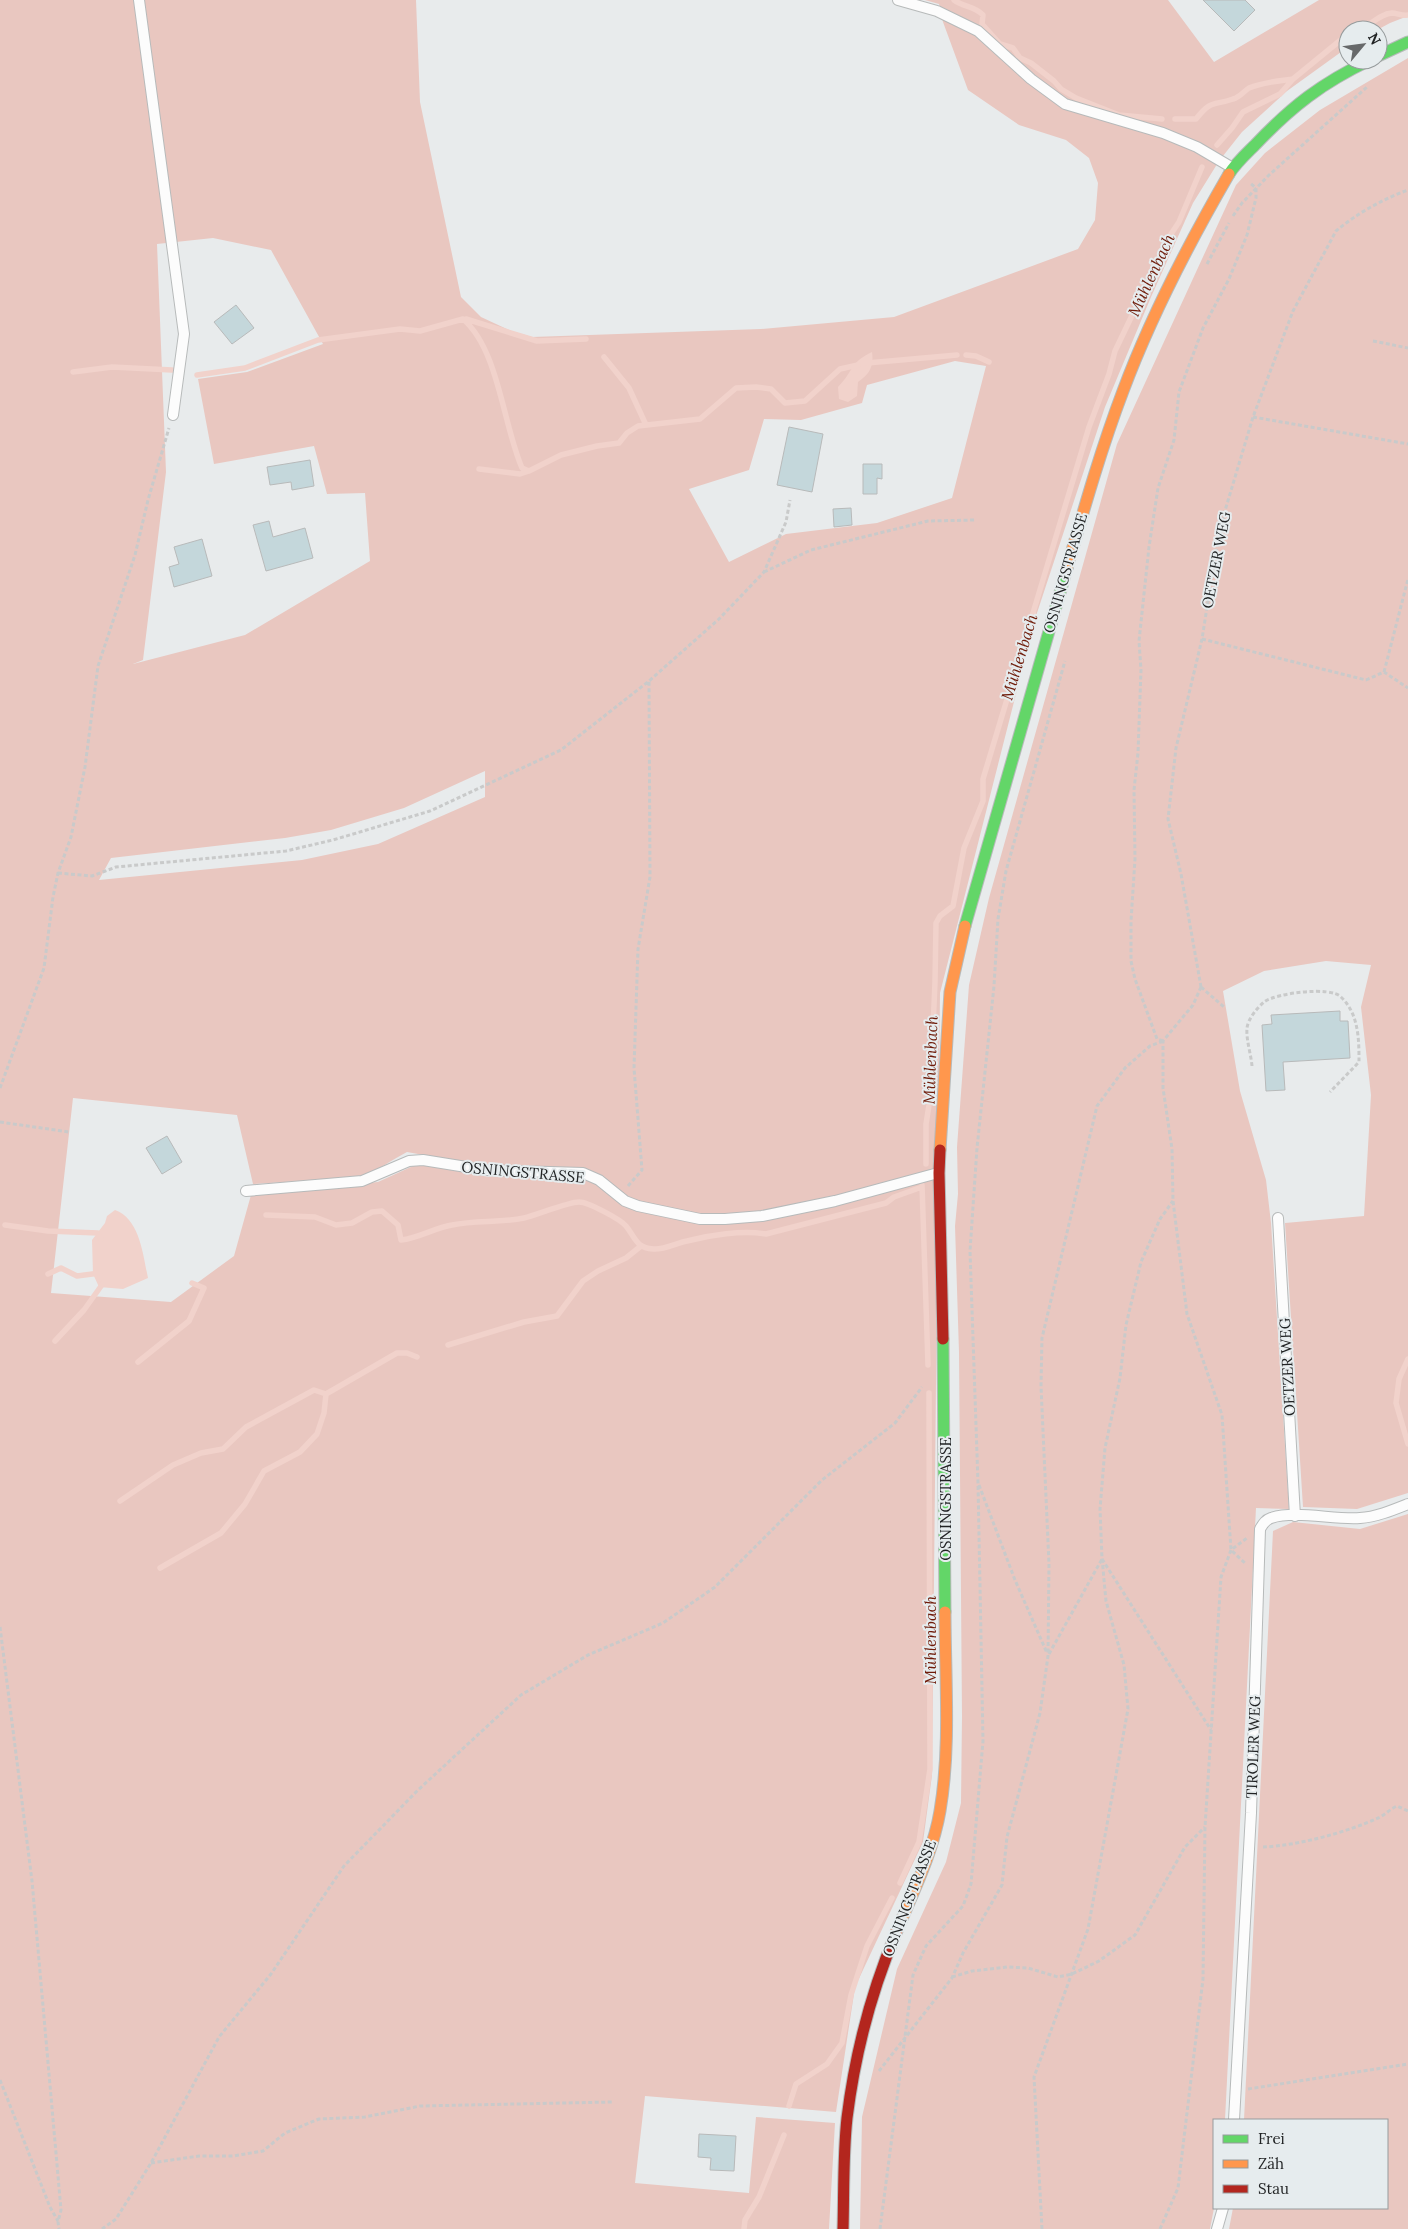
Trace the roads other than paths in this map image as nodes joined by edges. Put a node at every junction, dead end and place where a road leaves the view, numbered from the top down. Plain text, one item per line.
1 (139, 0) edge
2 (898, 0) edge
3 (1408, 42) edge
4 (1388, 51) edge
5 (1349, 70) edge
6 (1233, 168) junction
7 (173, 415) road end
8 (939, 1173) junction
9 (246, 1191) dead end
10 (1278, 1218) dead end
11 (1408, 1504) edge
12 (1295, 1516) junction
13 (1234, 2119) edge
14 (1223, 2209) edge
15 (843, 2229) edge
16 (1217, 2229) edge

1 - 7 lane
2 - 6 lane
3 - 4 main road
5 - 6 main road, OSNINGSTRASSE
6 - 8 main road, OSNINGSTRASSE
8 - 9 lane, OSNINGSTRASSE
8 - 15 main road, OSNINGSTRASSE
10 - 12 lane, OETZER WEG
11 - 12 lane, TIROLER WEG
12 - 13 lane, TIROLER WEG
14 - 16 lane

